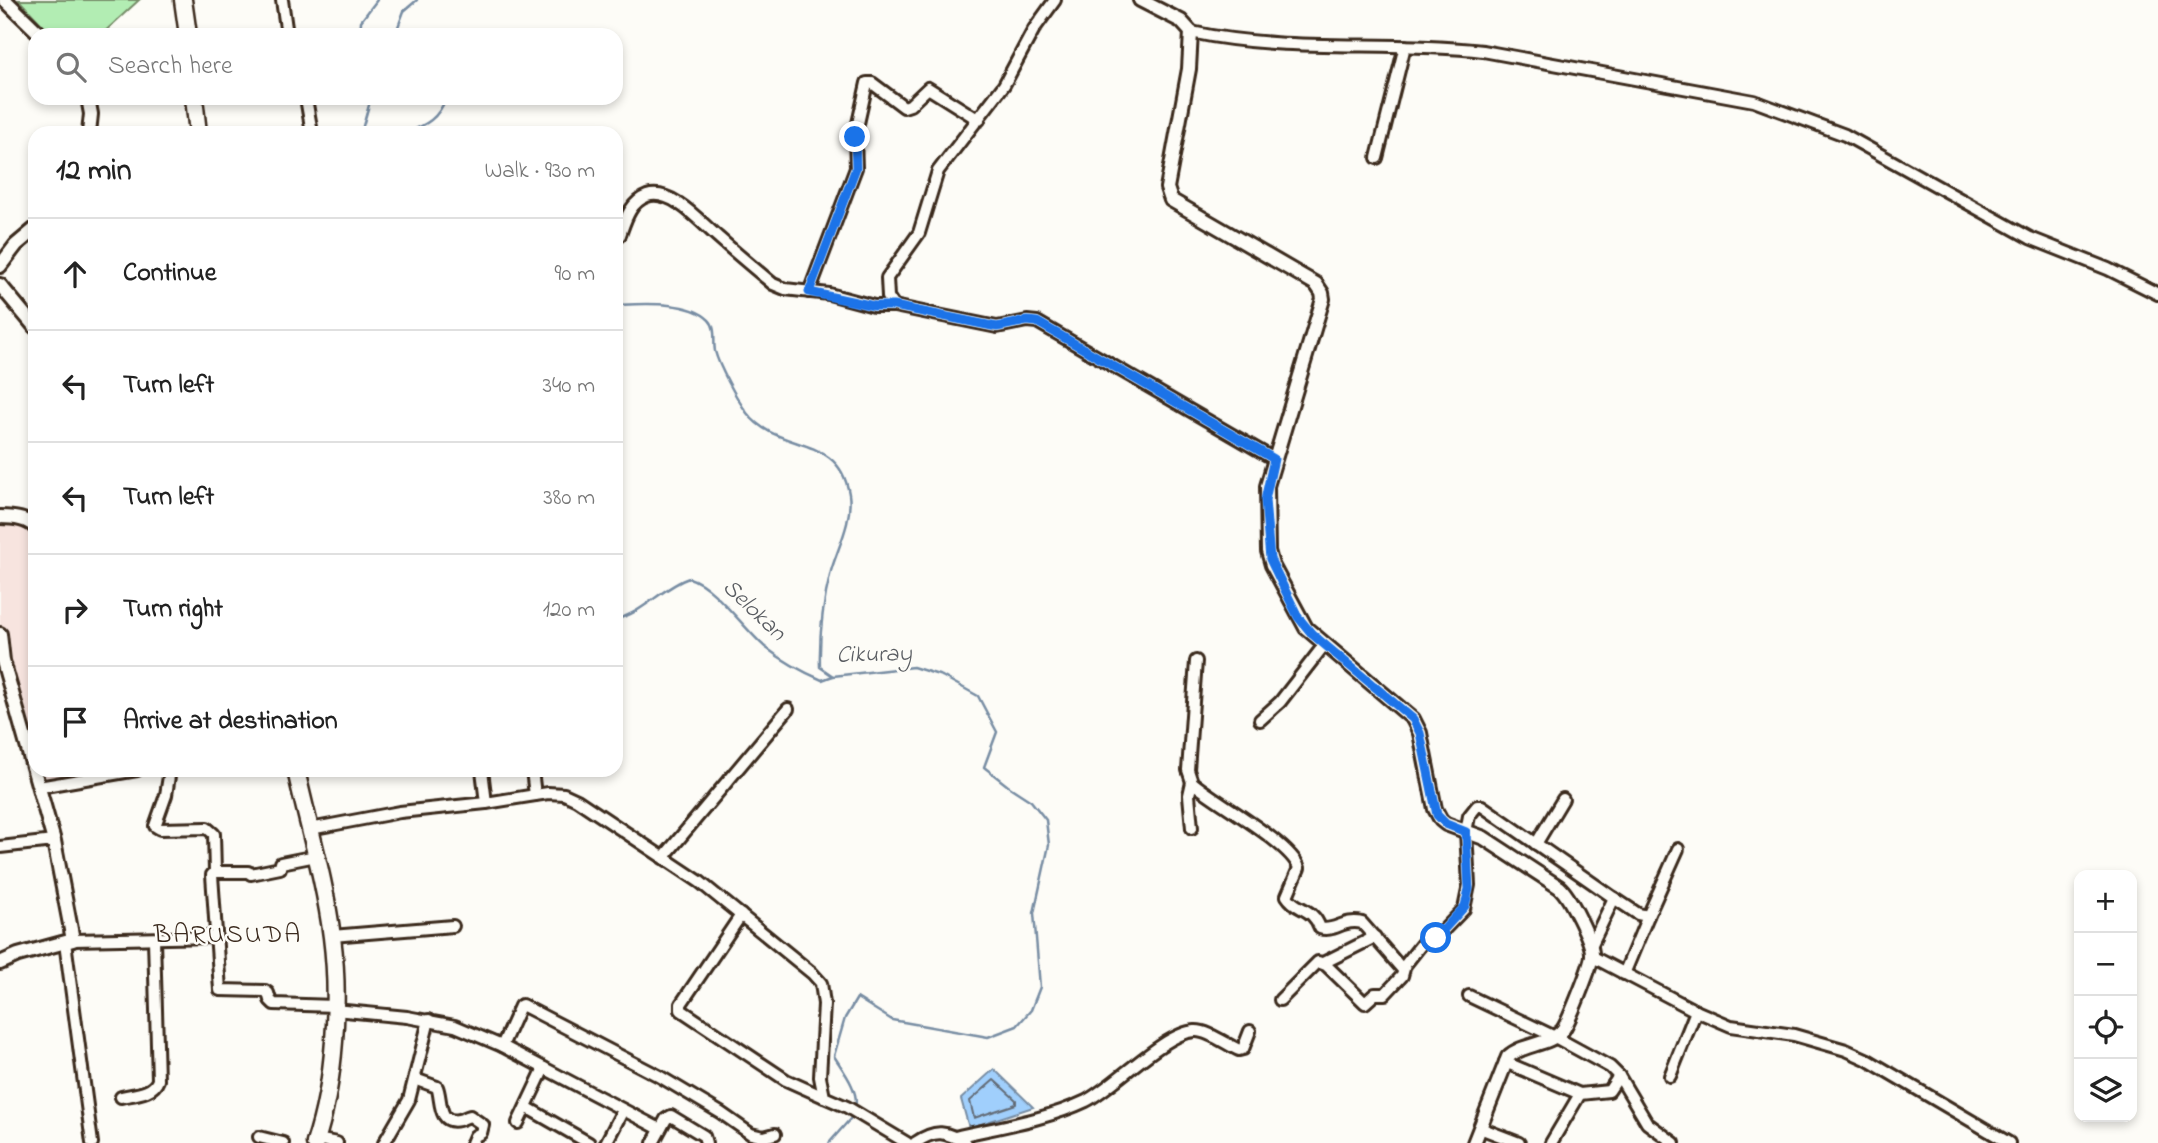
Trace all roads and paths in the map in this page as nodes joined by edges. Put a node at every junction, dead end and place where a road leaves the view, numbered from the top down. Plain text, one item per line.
1 (5, 0) edge
2 (183, 0) edge
3 (282, 0) edge
4 (1055, 0) edge
5 (1140, 0) edge
6 (34, 28) edge
7 (187, 28) edge
8 (286, 28) edge
9 (1191, 32) junction
10 (1405, 46) junction
11 (89, 105) edge
12 (195, 105) edge
13 (307, 105) edge
14 (979, 120) junction
15 (90, 126) edge
16 (197, 126) edge
17 (311, 126) edge
18 (1377, 158) dead end
19 (623, 228) edge
20 (28, 235) edge
21 (0, 265) edge
22 (0, 285) edge
23 (809, 292) junction
24 (2158, 294) edge
25 (894, 306) junction
26 (28, 319) edge
27 (1274, 459) junction
28 (0, 517) edge
29 (28, 522) edge
30 (0, 634) edge
31 (1325, 644) junction
32 (1196, 661) dead end
33 (788, 709) dead end
34 (1260, 719) dead end
35 (28, 748) edge
36 (36, 777) edge
37 (97, 777) edge
38 (169, 777) edge
39 (298, 777) edge
40 (483, 777) edge
41 (533, 777) edge
42 (1192, 782) junction
43 (39, 787) junction
44 (535, 795) junction
45 (1563, 799) dead end
46 (486, 803) junction
47 (1192, 828) dead end
48 (310, 830) junction
49 (1466, 832) junction
50 (54, 841) junction
51 (1536, 844) junction
52 (0, 847) edge
53 (1678, 849) dead end
54 (316, 856) junction
55 (663, 859) junction
56 (215, 872) junction
57 (1614, 898) junction
58 (741, 915) junction
59 (1648, 916) junction
60 (453, 926) dead end
61 (332, 936) junction
62 (215, 937) junction
63 (1375, 937) junction
64 (154, 939) junction
65 (69, 941) junction
66 (1592, 951) junction
67 (0, 963) edge
68 (1323, 963) junction
69 (1403, 970) junction
70 (1624, 974) junction
71 (1469, 996) dead end
72 (1280, 1000) dead end
73 (335, 1008) junction
74 (1696, 1011) junction
75 (429, 1020) junction
76 (1250, 1031) dead end
77 (1555, 1037) junction
78 (502, 1046) junction
79 (1505, 1062) junction
80 (544, 1068) junction
81 (1619, 1076) junction
82 (1670, 1076) dead end
83 (415, 1079) junction
84 (1580, 1094) junction
85 (121, 1097) dead end
86 (824, 1097) junction
87 (526, 1107) junction
88 (623, 1110) junction
89 (518, 1123) dead end
90 (1480, 1128) junction
91 (660, 1129) junction
92 (775, 1134) dead end
93 (259, 1137) dead end
94 (961, 1140) edge
95 (316, 1141) edge
96 (92, 1143) edge
97 (282, 1143) edge
98 (337, 1143) edge
99 (384, 1143) edge
100 (472, 1143) edge
101 (589, 1143) edge
102 (606, 1143) edge
103 (653, 1143) edge
104 (706, 1143) edge
105 (907, 1143) edge
106 (915, 1143) edge
107 (1474, 1143) edge
108 (1519, 1143) edge
109 (1551, 1143) edge
110 (1674, 1143) edge
111 (2009, 1143) edge

1 - 6 street
2 - 7 main road
3 - 8 street
4 - 14 street
5 - 9 street
9 - 10 street
9 - 27 street
10 - 18 street
10 - 24 street
11 - 15 street
12 - 16 main road
13 - 17 street
14 - 23 street
14 - 25 street
19 - 23 street
20 - 21 street
22 - 26 street
23 - 25 street
25 - 27 street
27 - 31 street
28 - 29 street
30 - 35 street
31 - 34 street
31 - 49 street
32 - 42 street
33 - 55 street
36 - 43 street
37 - 43 street
38 - 56 street
39 - 48 main road
40 - 46 street
41 - 44 street
42 - 47 street
42 - 63 street
43 - 50 street
44 - 46 street
44 - 55 street
45 - 51 street
46 - 48 street
48 - 54 main road
49 - 51 street
49 - 66 street
49 - 69 street
50 - 52 street
50 - 65 street
51 - 57 street
53 - 59 street
54 - 56 street
54 - 61 main road
55 - 58 street
56 - 62 street
57 - 59 street
57 - 66 street
58 - 86 street
58 - 86 street
59 - 70 street
60 - 61 street
61 - 73 main road
62 - 64 street
62 - 73 street
63 - 68 street
63 - 69 street
64 - 65 street
64 - 85 street
65 - 67 street
65 - 96 street
66 - 70 street
66 - 77 street
68 - 69 street
68 - 72 street
70 - 74 street
71 - 77 street
73 - 75 street
73 - 95 main road
74 - 82 street
74 - 111 street
75 - 78 street
75 - 83 street
76 - 94 street
77 - 79 street
77 - 81 street
78 - 80 street
78 - 92 street
79 - 84 street
79 - 90 street
80 - 87 street
80 - 88 street
81 - 84 street
81 - 110 street
83 - 99 street
83 - 100 street
84 - 109 street
86 - 105 street
87 - 89 street
87 - 101 street
88 - 91 street
88 - 102 street
90 - 107 street
90 - 108 street
91 - 103 street
91 - 104 street
93 - 97 street
94 - 106 street
95 - 98 street

